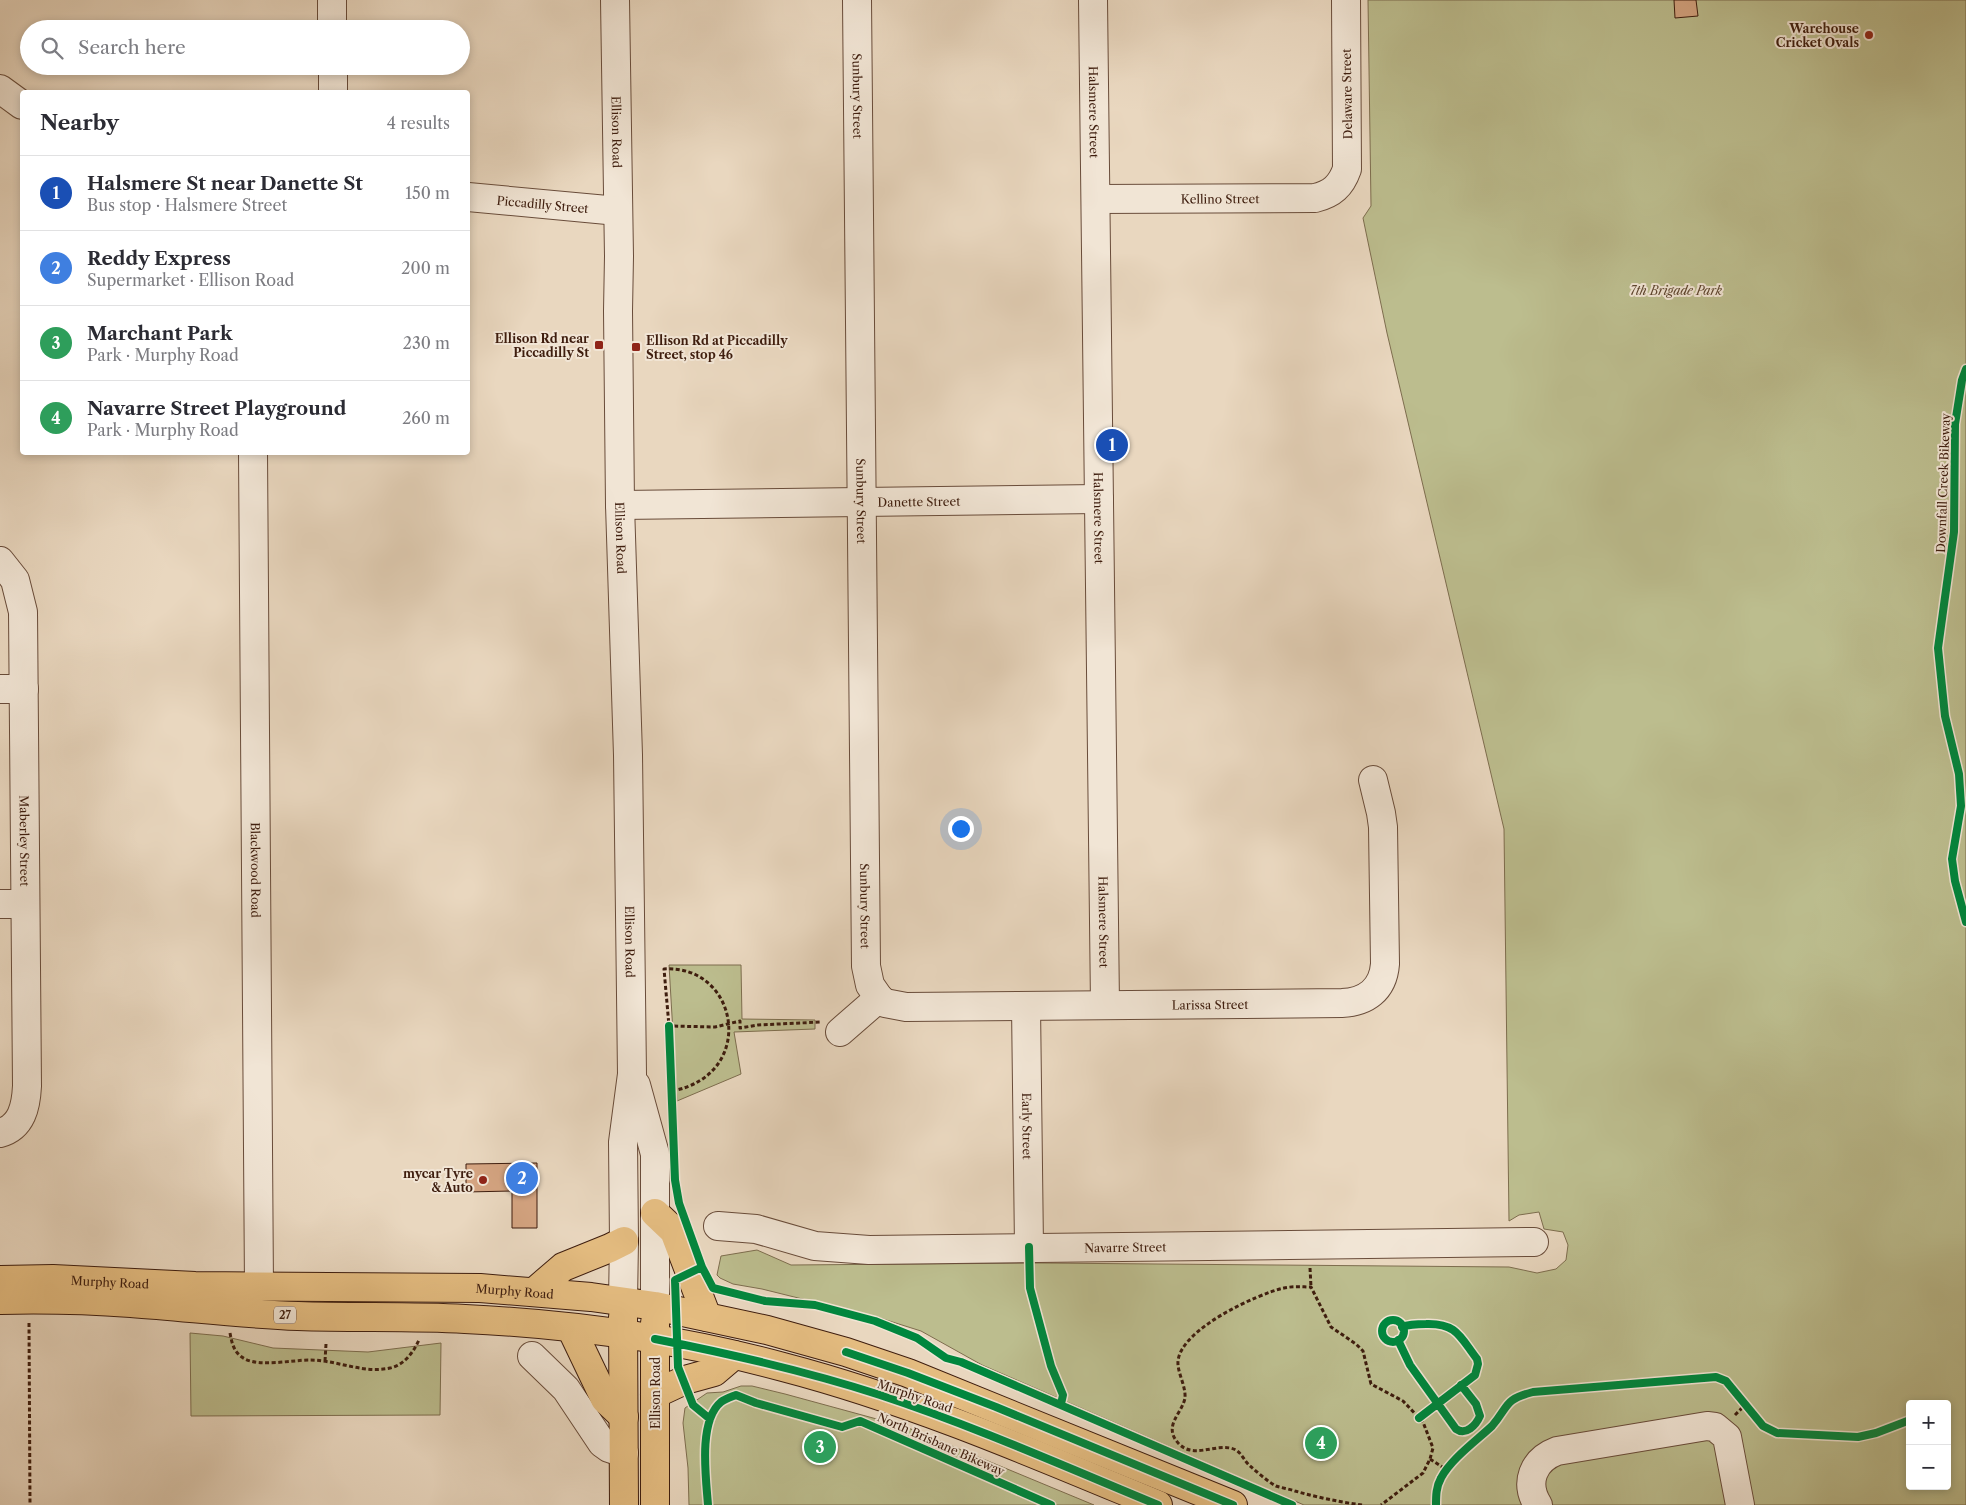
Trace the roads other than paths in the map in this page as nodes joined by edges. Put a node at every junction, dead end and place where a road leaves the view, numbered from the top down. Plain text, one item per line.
1 (332, 0) edge
2 (615, 0) edge
3 (857, 0) edge
4 (1093, 0) edge
5 (1346, 0) edge
6 (332, 20) edge
7 (333, 75) edge
8 (0, 89) edge
9 (333, 90) edge
10 (20, 104) edge
11 (1339, 186) joint
12 (470, 197) edge
13 (1096, 199) junction
14 (618, 211) junction
15 (253, 455) edge
16 (1099, 499) junction
17 (862, 503) junction
18 (620, 505) junction
19 (0, 560) edge
20 (12, 689) edge
21 (1372, 780) dead end
22 (13, 904) edge
23 (879, 998) junction
24 (1104, 1005) junction
25 (1026, 1006) junction
26 (834, 1025) road end
27 (632, 1074) junction
28 (8, 1129) edge
29 (655, 1213) junction
30 (718, 1226) dead end
31 (624, 1241) junction
32 (1534, 1242) dead end
33 (1029, 1247) junction
34 (0, 1280) edge
35 (259, 1287) junction
36 (534, 1292) junction
37 (0, 1300) edge
38 (622, 1301) junction
39 (655, 1306) junction
40 (707, 1317) junction
41 (571, 1328) junction
42 (623, 1334) junction
43 (655, 1339) junction
44 (734, 1355) junction
45 (532, 1356) dead end
46 (655, 1394) junction
47 (624, 1417) junction
48 (624, 1453) junction
49 (624, 1505) edge
50 (655, 1505) edge
51 (1158, 1505) edge
52 (1233, 1505) edge
53 (1538, 1505) edge
54 (1740, 1505) edge

1 - 6 street
2 - 14 street, Ellison Road
3 - 17 street, Sunbury Street
4 - 13 street, Halsmere Street
5 - 11 street, Delaware Street
7 - 9 street
8 - 10 street
11 - 13 street, Kellino Street
12 - 14 street, Piccadilly Street
13 - 16 street, Halsmere Street
14 - 18 street, Ellison Road
15 - 35 street, Blackwood Road
16 - 17 street, Danette Street
16 - 24 street, Halsmere Street
17 - 18 street, Danette Street
17 - 23 street, Sunbury Street
18 - 27 street, Ellison Road
19 - 20 street, Maberley Street
20 - 22 street, Maberley Street
21 - 24 street, Larissa Street
22 - 28 street, Maberley Street
23 - 25 street, Larissa Street
23 - 26 street
24 - 25 street, Larissa Street
25 - 33 street, Early Street
27 - 29 street, Ellison Road
27 - 31 street, Ellison Road
29 - 39 street, Ellison Road
29 - 40 main road
30 - 33 street, Navarre Street
31 - 36 main road
31 - 38 street, Ellison Road
32 - 33 street, Navarre Street
34 - 35 main road, Murphy Road
35 - 36 main road, Murphy Road
36 - 38 main road, Murphy Road
37 - 41 main road, Murphy Road / 27
38 - 39 main road, Murphy Road
38 - 42 main road, Ellison Road
39 - 40 main road, Murphy Road
39 - 43 main road, Ellison Road
40 - 52 main road, Murphy Road
41 - 42 main road, Murphy Road / 27
41 - 47 main road
42 - 43 main road, Murphy Road / 27
42 - 47 main road, Ellison Road
43 - 44 main road, Murphy Road
43 - 46 main road, Ellison Road
44 - 46 main road
44 - 51 main road, Murphy Road
45 - 48 street
46 - 50 main road, Ellison Road
47 - 48 main road, Ellison Road
48 - 49 main road, Ellison Road
53 - 54 street

